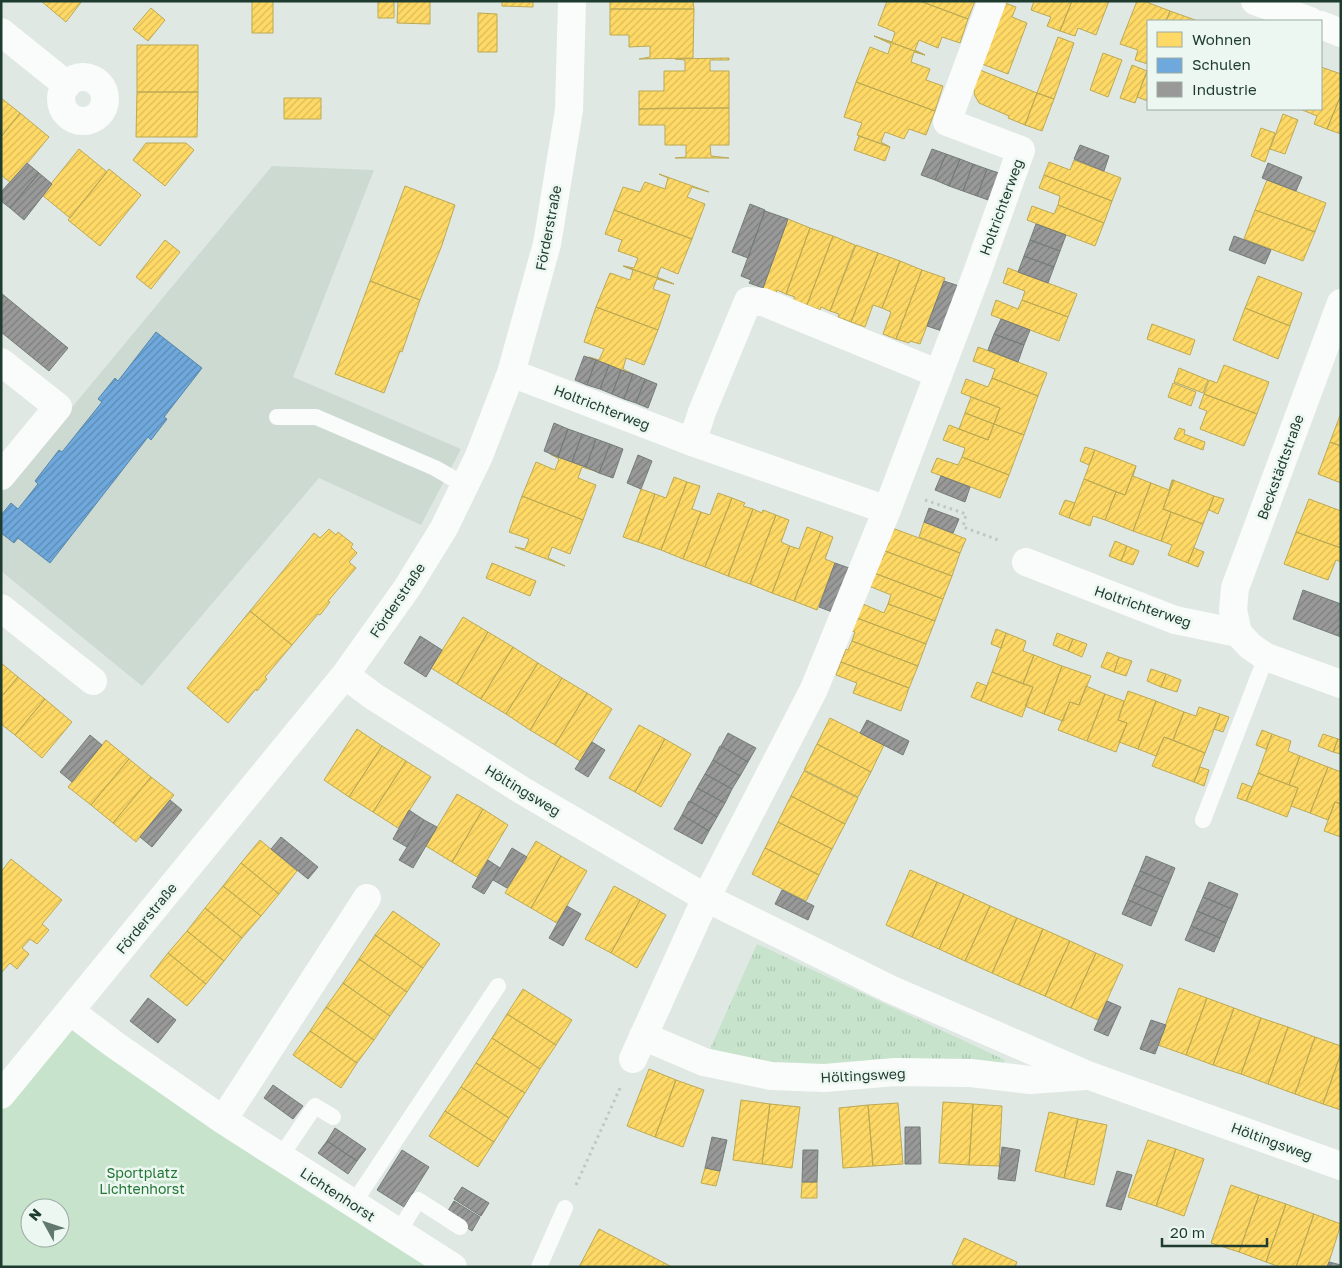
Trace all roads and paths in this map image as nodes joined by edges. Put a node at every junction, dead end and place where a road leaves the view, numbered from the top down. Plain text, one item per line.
1 (572, 1) edge
2 (992, 1) edge
3 (1255, 1) edge
4 (1307, 20) edge
5 (1322, 25) edge
6 (1, 32) edge
7 (1341, 33) edge
8 (67, 85) dead end
9 (1341, 303) edge
10 (1, 362) edge
11 (511, 373) junction
12 (939, 374) junction
13 (276, 417) dead end
14 (692, 442) junction
15 (1, 476) edge
16 (466, 486) junction
17 (887, 510) junction
18 (1026, 562) joint
19 (1, 608) edge
20 (1238, 633) junction
21 (1266, 656) junction
22 (345, 675) junction
23 (93, 681) dead end
24 (1341, 684) edge
25 (1203, 820) dead end
26 (367, 898) dead end
27 (706, 898) junction
28 (498, 986) dead end
29 (70, 1011) junction
30 (638, 1047) junction
31 (1090, 1076) junction
32 (4, 1086) edge
33 (333, 1117) dead end
34 (224, 1120) junction
35 (281, 1156) junction
36 (1341, 1166) edge
37 (353, 1204) junction
38 (566, 1208) joint
39 (460, 1227) dead end
40 (398, 1233) junction
41 (453, 1267) edge
42 (539, 1267) edge

1 - 11 street, Förderstraße
2 - 12 street, Holtrichterweg
3 - 4 street
5 - 7 street
6 - 8 street
9 - 20 street, Beckstädtstraße
10 - 15 street
11 - 14 street, Holtrichterweg
11 - 16 street, Förderstraße
12 - 14 street
12 - 17 street, Holtrichterweg
13 - 16 lane
14 - 17 street, Holtrichterweg
16 - 22 street, Förderstraße
17 - 18 path
17 - 27 street, Holtrichterweg
18 - 20 street, Holtrichterweg
19 - 23 street
20 - 21 street
21 - 24 street
21 - 25 lane
22 - 27 street, Höltingsweg
22 - 29 street, Förderstraße
26 - 34 street
27 - 30 street
27 - 31 street, Höltingsweg
28 - 37 lane
29 - 32 street, Förderstraße
29 - 34 street, Lichtenhorst
30 - 31 street, Höltingsweg
30 - 38 path
31 - 36 street, Höltingsweg
33 - 35 lane
34 - 35 street, Lichtenhorst
35 - 37 street, Lichtenhorst
37 - 40 street, Lichtenhorst
38 - 42 lane
39 - 40 lane
40 - 41 street, Lichtenhorst

